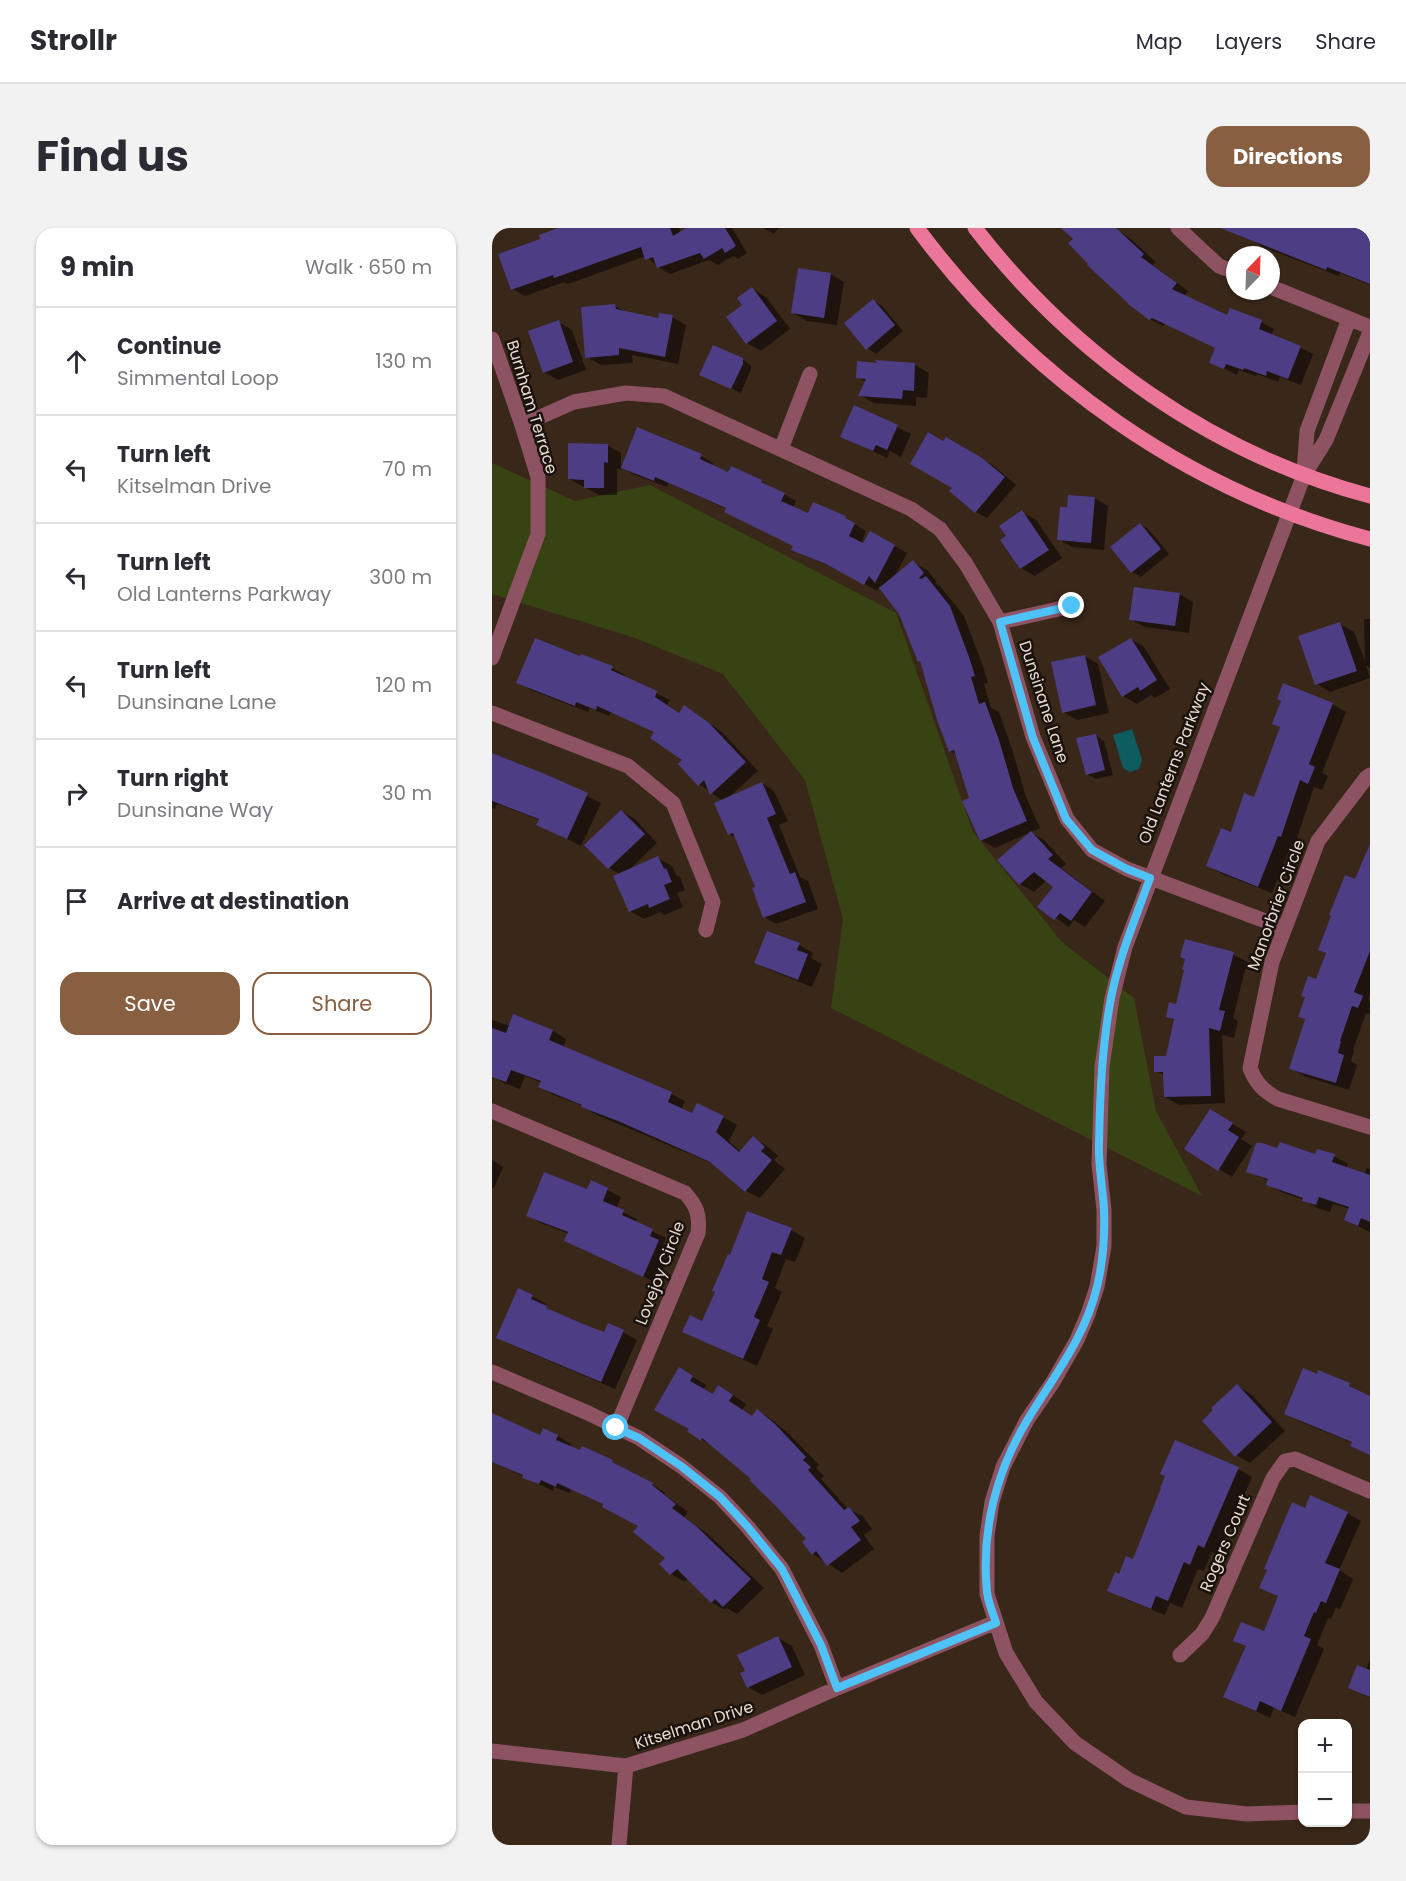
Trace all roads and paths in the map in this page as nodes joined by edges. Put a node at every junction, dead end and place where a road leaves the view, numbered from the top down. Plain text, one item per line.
1 (917, 228) edge
2 (975, 228) edge
3 (1178, 228) edge
4 (1226, 269) edge
5 (1280, 291) edge
6 (1349, 319) junction
7 (1370, 327) edge
8 (1370, 332) edge
9 (492, 339) edge
10 (810, 374) dead end
11 (522, 425) junction
12 (781, 449) junction
13 (1304, 475) junction
14 (1370, 496) edge
15 (1289, 514) junction
16 (1370, 539) edge
17 (1072, 606) dead end
18 (1000, 622) junction
19 (492, 658) edge
20 (492, 713) edge
21 (1370, 775) edge
22 (1150, 878) junction
23 (1284, 928) junction
24 (706, 930) dead end
25 (492, 1111) edge
26 (1370, 1127) edge
27 (492, 1372) edge
28 (616, 1428) junction
29 (1370, 1491) edge
30 (996, 1623) junction
31 (1180, 1655) dead end
32 (837, 1688) junction
33 (492, 1750) edge
34 (626, 1766) junction
35 (1352, 1811) edge
36 (1370, 1811) edge
37 (1298, 1812) edge
38 (619, 1845) edge

1 - 15 main road
2 - 13 main road
3 - 4 street
5 - 6 street
6 - 7 street
6 - 13 street, Old Lanterns Parkway
8 - 13 street, Old Lanterns Parkway
9 - 11 street, Burnham Terrace
10 - 12 street
11 - 12 street, Dunsinane Lane
11 - 19 street, Burnham Terrace
12 - 18 street, Dunsinane Lane
13 - 14 main road
13 - 15 street, Old Lanterns Parkway
15 - 16 main road
15 - 22 street, Old Lanterns Parkway
17 - 18 street
18 - 22 street, Dunsinane Lane
20 - 24 street
21 - 23 street, Manorbrier Circle
22 - 23 street, Dunsinane Lane
22 - 30 street, Old Lanterns Parkway
23 - 26 street, Manorbrier Circle
25 - 28 street, Lovejoy Circle
27 - 28 street
28 - 32 street
29 - 31 street, Rogers Court
30 - 32 street, Kitselman Drive
30 - 37 street, Old Lanterns Parkway
32 - 34 street, Kitselman Drive
33 - 34 street, Kitselman Drive
34 - 38 street
35 - 36 street

